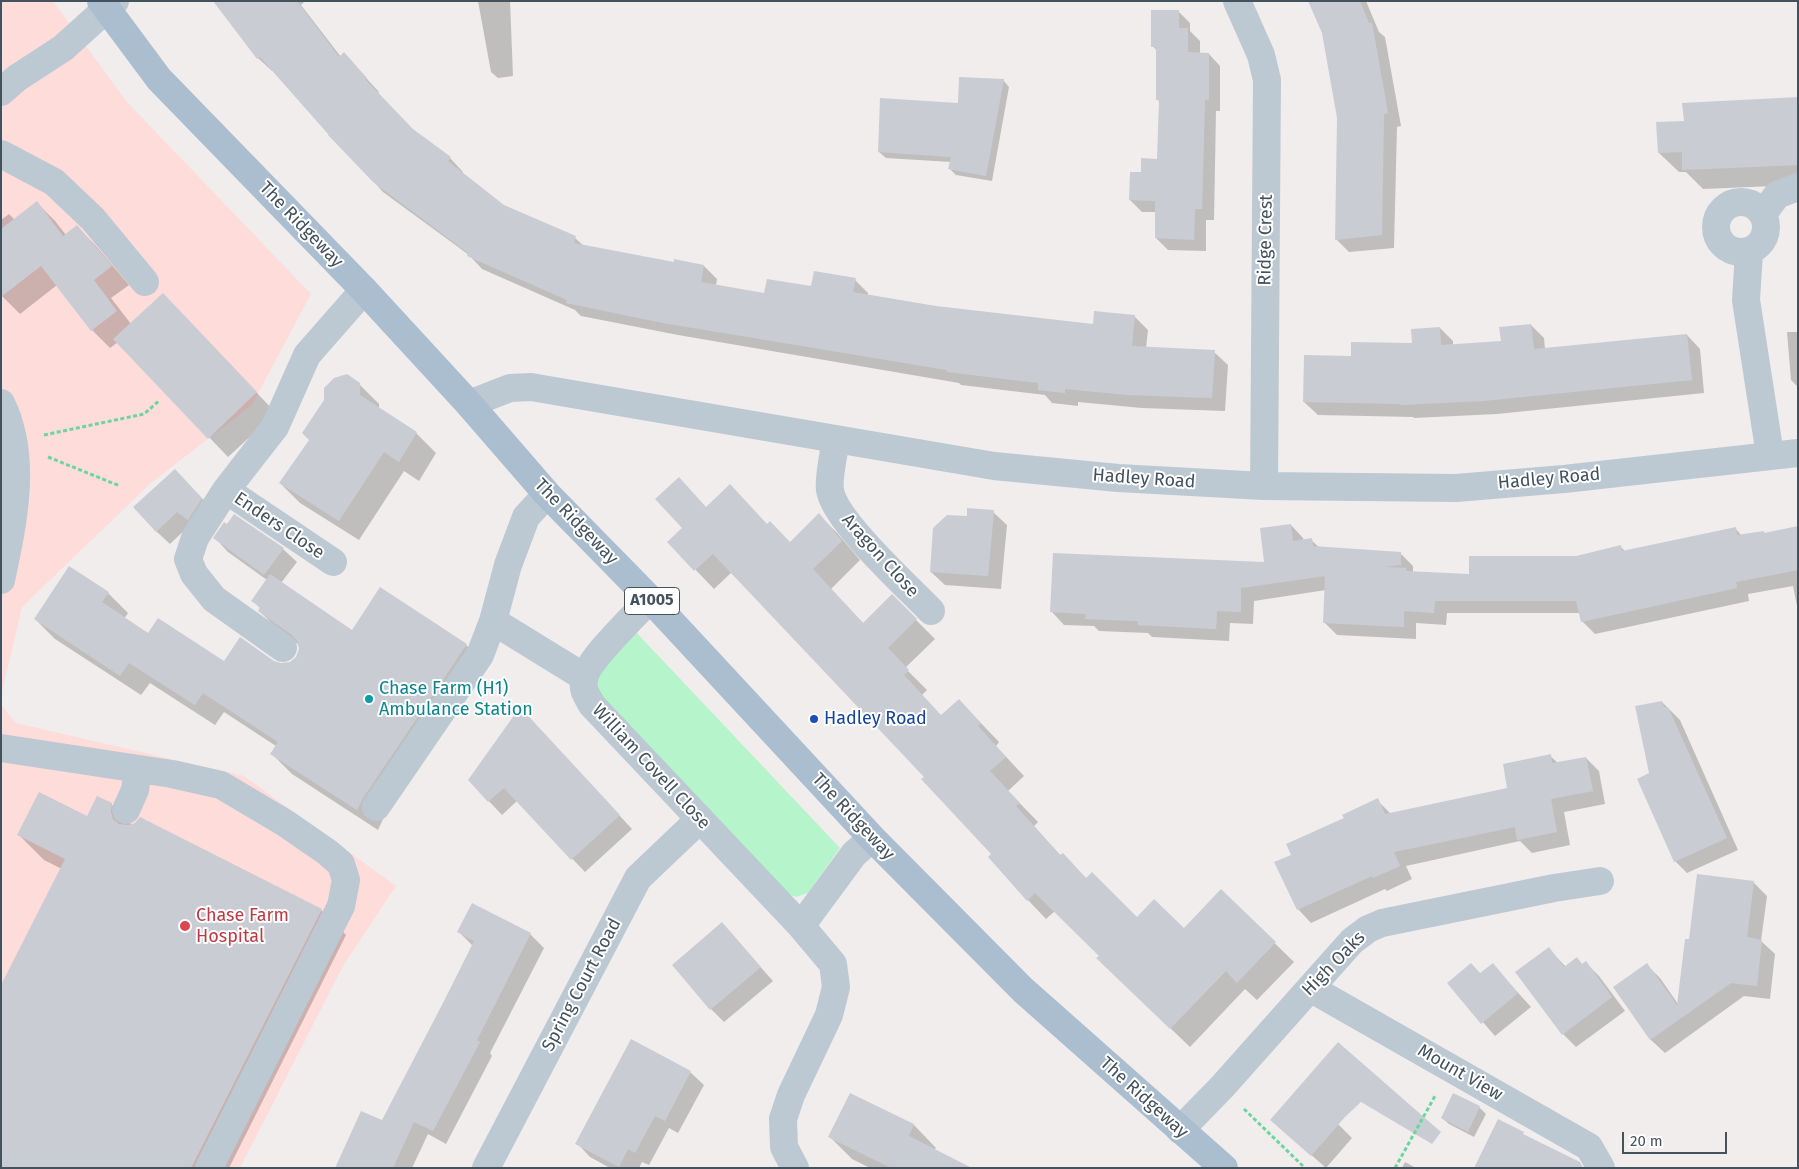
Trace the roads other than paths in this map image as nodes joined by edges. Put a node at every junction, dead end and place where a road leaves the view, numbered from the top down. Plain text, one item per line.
1 (1237, 1) edge
2 (107, 4) edge
3 (1, 92) edge
4 (1, 154) edge
5 (1798, 187) edge
6 (1763, 214) junction
7 (1748, 252) junction
8 (145, 282) dead end
9 (364, 290) junction
10 (1, 403) edge
11 (469, 404) junction
12 (836, 440) junction
13 (1798, 453) edge
14 (1770, 455) junction
15 (1264, 486) junction
16 (226, 490) junction
17 (547, 494) junction
18 (333, 562) dead end
19 (1, 580) edge
20 (650, 600) junction
21 (931, 611) dead end
22 (492, 621) junction
23 (283, 648) dead end
24 (584, 677) junction
25 (1, 748) edge
26 (138, 770) junction
27 (376, 807) dead end
28 (126, 810) dead end
29 (700, 819) junction
30 (872, 838) junction
31 (1600, 881) dead end
32 (801, 926) junction
33 (1310, 988) junction
34 (1180, 1130) junction
35 (209, 1168) edge
36 (486, 1168) edge
37 (795, 1168) edge
38 (1224, 1168) edge
39 (1601, 1168) edge

1 - 15 street, Ridge Crest
2 - 3 street
2 - 9 main road, The Ridgeway / A1005
4 - 8 street
5 - 6 street
6 - 7 street
6 - 7 street
7 - 14 street
9 - 11 main road, The Ridgeway / A1005
9 - 16 street, Enders Close
10 - 19 street
11 - 12 street, Hadley Road
11 - 17 main road, The Ridgeway / A1005
12 - 15 street, Hadley Road
12 - 21 street, Aragon Close
13 - 14 street, Hadley Road
14 - 15 street, Hadley Road
16 - 18 street, Enders Close
16 - 23 street, Enders Close
17 - 20 main road, The Ridgeway / A1005
17 - 22 street
20 - 24 street
20 - 30 main road, The Ridgeway / A1005
22 - 24 street
22 - 27 street
24 - 29 street, William Covell Close
25 - 26 street
26 - 28 street
26 - 35 street
29 - 32 street, William Covell Close
29 - 36 street, Spring Court Road
30 - 32 street
30 - 34 main road, The Ridgeway / A1005
31 - 33 street, High Oaks
32 - 37 street, William Covell Close
33 - 34 street, High Oaks
33 - 39 street, Mount View
34 - 38 main road, The Ridgeway / A1005

